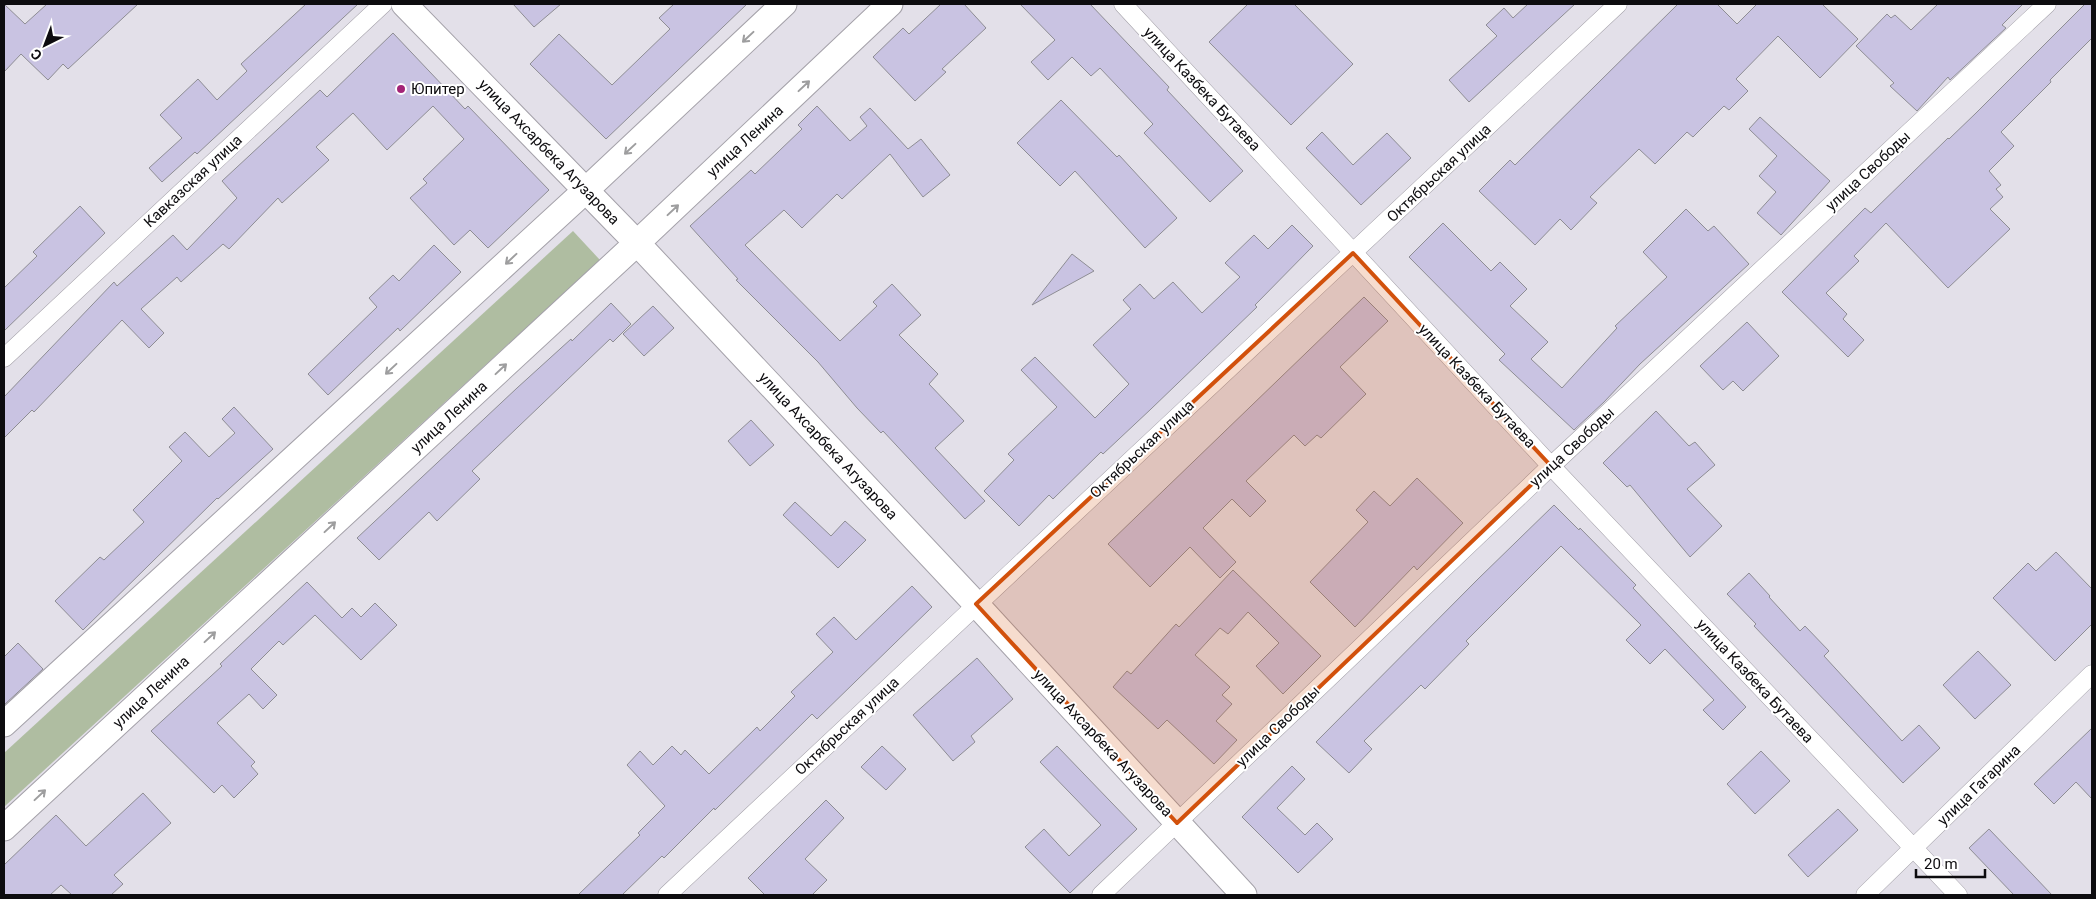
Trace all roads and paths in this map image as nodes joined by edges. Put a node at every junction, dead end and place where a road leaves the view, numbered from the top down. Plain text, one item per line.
1 (383, 4) edge
2 (404, 4) edge
3 (784, 4) edge
4 (890, 4) edge
5 (1123, 4) edge
6 (1618, 4) edge
7 (2047, 4) edge
8 (586, 190) junction
9 (637, 243) junction
10 (1353, 253) junction
11 (4, 358) edge
12 (1552, 466) junction
13 (976, 604) junction
14 (2092, 674) edge
15 (4, 724) edge
16 (1177, 822) junction
17 (4, 828) edge
18 (1914, 849) junction
19 (667, 895) edge
20 (1101, 895) edge
21 (1244, 895) edge
22 (1865, 895) edge
23 (1958, 895) edge

1 - 11 street, Кавказская улица
2 - 8 street, улица Ахсарбека Агузарова
3 -> 8 street
9 -> 4 street, улица Ленина
5 - 10 street, улица Казбека Бутаева
6 - 10 street, Октябрьская улица
7 - 12 street, улица Свободы
8 - 9 street, улица Ахсарбека Агузарова
8 -> 15 street
9 - 13 street, улица Ахсарбека Агузарова
17 -> 9 street, улица Ленина
10 - 12 street, улица Казбека Бутаева
10 - 13 street, Октябрьская улица
12 - 16 street, улица Свободы
12 - 18 street, улица Казбека Бутаева
13 - 16 street, улица Ахсарбека Агузарова
13 - 19 street, Октябрьская улица
14 - 18 street, улица Гагарина
16 - 20 street, улица Свободы
16 - 21 street, улица Ахсарбека Агузарова
18 - 22 street, улица Гагарина
18 - 23 street, улица Казбека Бутаева

